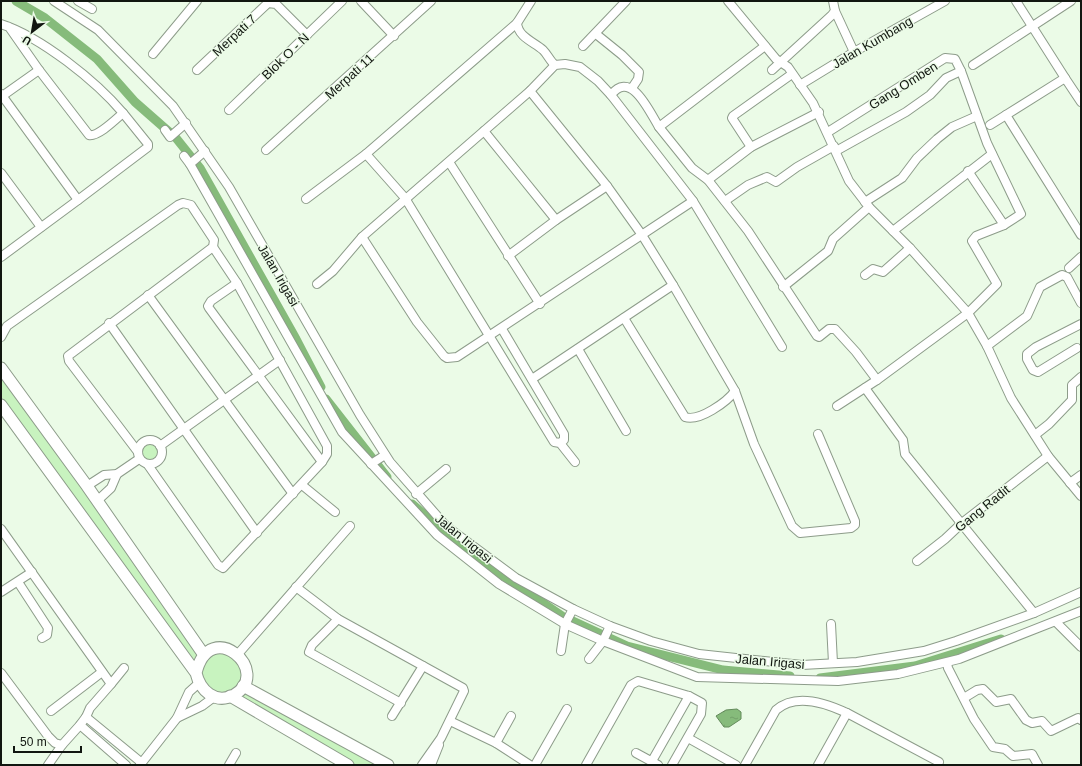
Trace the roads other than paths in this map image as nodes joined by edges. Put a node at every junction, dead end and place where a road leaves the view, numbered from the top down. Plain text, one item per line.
1 (54, 1) edge
2 (78, 1) edge
3 (197, 1) edge
4 (342, 1) edge
5 (361, 1) edge
6 (431, 1) edge
7 (531, 1) edge
8 (626, 1) edge
9 (728, 1) edge
10 (833, 1) edge
11 (1016, 1) edge
12 (1071, 1) edge
13 (939, 2) edge
14 (92, 9) dead end
15 (835, 11) junction
16 (517, 23) junction
17 (1, 24) edge
18 (10, 27) junction
19 (1033, 27) junction
20 (596, 34) junction
21 (307, 35) junction
22 (394, 36) junction
23 (583, 46) dead end
24 (765, 46) junction
25 (854, 52) junction
26 (153, 54) dead end
27 (782, 62) junction
28 (553, 64) junction
29 (974, 65) dead end
30 (39, 70) junction
31 (197, 70) dead end
32 (772, 70) dead end
33 (961, 71) junction
34 (792, 74) junction
35 (1065, 78) junction
36 (800, 85) junction
37 (632, 88) junction
38 (530, 91) junction
39 (1, 95) edge
40 (611, 95) junction
41 (1081, 102) edge
42 (228, 110) dead end
43 (819, 112) junction
44 (123, 113) junction
45 (1006, 115) junction
46 (978, 116) junction
47 (184, 125) junction
48 (990, 125) dead end
49 (659, 127) junction
50 (165, 130) dead end
51 (484, 131) junction
52 (828, 132) junction
53 (751, 146) junction
54 (835, 149) junction
55 (266, 150) dead end
56 (204, 152) junction
57 (366, 154) junction
58 (992, 154) junction
59 (184, 156) dead end
60 (191, 162) junction
61 (449, 162) junction
62 (968, 172) junction
63 (1, 173) edge
64 (708, 180) junction
65 (607, 186) junction
66 (405, 198) junction
67 (306, 199) dead end
68 (78, 200) junction
69 (693, 201) junction
70 (725, 201) junction
71 (867, 205) junction
72 (556, 220) junction
73 (1004, 225) junction
74 (41, 227) junction
75 (893, 231) junction
76 (642, 235) junction
77 (1081, 235) edge
78 (362, 237) junction
79 (213, 247) junction
80 (910, 248) junction
81 (1, 256) edge
82 (508, 256) junction
83 (1081, 257) edge
84 (1069, 268) dead end
85 (865, 274) dead end
86 (237, 283) junction
87 (317, 284) dead end
88 (673, 285) junction
89 (783, 287) junction
90 (148, 295) junction
91 (1081, 303) edge
92 (540, 304) junction
93 (968, 313) junction
94 (624, 318) junction
95 (109, 323) junction
96 (1081, 324) edge
97 (4, 326) edge
98 (502, 329) junction
99 (1, 337) edge
100 (489, 338) junction
101 (987, 346) junction
102 (782, 347) dead end
103 (1077, 348) dead end
104 (578, 349) junction
105 (280, 360) junction
106 (1, 368) edge
107 (258, 375) junction
108 (1081, 377) edge
109 (532, 379) junction
110 (877, 380) junction
111 (865, 388) junction
112 (735, 391) junction
113 (224, 400) junction
114 (1, 405) edge
115 (837, 406) dead end
116 (184, 428) junction
117 (626, 431) dead end
118 (818, 434) dead end
119 (1035, 435) junction
120 (560, 443) junction
121 (160, 446) junction
122 (138, 455) junction
123 (1048, 456) junction
124 (377, 459) junction
125 (322, 462) junction
126 (575, 462) dead end
127 (148, 464) junction
128 (443, 473) dead end
129 (117, 474) junction
130 (1081, 475) edge
131 (1070, 483) junction
132 (302, 485) junction
133 (87, 486) junction
134 (293, 494) junction
135 (416, 494) junction
136 (1081, 496) edge
137 (97, 501) junction
138 (419, 507) junction
139 (335, 512) dead end
140 (962, 523) junction
141 (350, 526) dead end
142 (1, 529) edge
143 (257, 533) junction
144 (454, 541) junction
145 (917, 561) dead end
146 (32, 572) junction
147 (503, 578) junction
148 (18, 582) junction
149 (296, 587) junction
150 (1, 592) edge
151 (1081, 592) edge
152 (1081, 611) edge
153 (1034, 613) junction
154 (569, 616) junction
155 (338, 619) junction
156 (1056, 622) junction
157 (831, 624) dead end
158 (606, 634) junction
159 (42, 638) dead end
160 (1081, 646) edge
161 (561, 651) dead end
162 (204, 654) junction
163 (238, 654) junction
164 (589, 659) dead end
165 (833, 663) junction
166 (947, 663) junction
167 (423, 666) junction
168 (124, 668) dead end
169 (102, 672) junction
170 (1, 673) edge
171 (197, 678) junction
172 (111, 684) junction
173 (243, 686) junction
174 (230, 696) junction
175 (688, 696) junction
176 (214, 697) junction
177 (964, 698) junction
178 (400, 703) junction
179 (567, 709) dead end
180 (51, 711) dead end
181 (847, 713) junction
182 (392, 716) dead end
183 (511, 716) dead end
184 (86, 717) junction
185 (177, 718) junction
186 (1081, 720) edge
187 (450, 721) junction
188 (80, 725) junction
189 (440, 738) junction
190 (688, 738) junction
191 (496, 743) junction
192 (62, 744) junction
193 (236, 753) dead end
194 (636, 753) dead end
195 (939, 762) dead end
196 (655, 763) edge
197 (141, 764) edge
198 (48, 765) edge
199 (126, 765) edge
200 (229, 765) edge
201 (348, 765) edge
202 (388, 765) edge
203 (422, 765) edge
204 (431, 765) edge
205 (530, 765) edge
206 (534, 765) edge
207 (586, 765) edge
208 (672, 765) edge
209 (736, 765) edge
210 (745, 765) edge
211 (818, 765) edge
212 (1038, 765) edge

1 - 47 street, Jalan Irigasi
2 - 14 street
3 - 26 street
4 - 21 street, Blok O - N
5 - 22 street
6 - 22 street, Merpati 11
7 - 16 street
8 - 20 street
9 - 24 street
10 - 15 street
11 - 19 street
12 - 19 street
13 - 25 street, Jalan Kumbang
15 - 25 street
15 - 27 street
16 - 28 street
16 - 57 street
17 - 18 street
18 - 30 street
18 - 44 street
19 - 29 street
19 - 35 street
20 - 23 street
20 - 37 street
21 - 31 street, Merpati 7
21 - 42 street, Blok O - N
22 - 55 street, Merpati 11
24 - 27 street
24 - 49 street
25 - 36 street, Jalan Kumbang
27 - 32 street
27 - 34 street
28 - 38 street
28 - 40 street
30 - 39 street
30 - 44 street
33 - 46 street, Gang Omben
33 - 52 street, Gang Omben
33 - 54 street
34 - 36 street
34 - 53 street
35 - 41 street
35 - 45 street
36 - 43 street
37 - 40 street
37 - 49 street
38 - 51 street
38 - 65 street
39 - 68 street
40 - 69 street
43 - 52 street
43 - 53 street
44 - 68 street
45 - 48 street
45 - 77 street
46 - 58 street, Gang Omben
46 - 71 street
47 - 50 street
47 - 56 street, Jalan Irigasi
49 - 64 street
51 - 61 street
51 - 72 street
52 - 54 street
53 - 64 street
54 - 70 street
54 - 71 street
56 - 60 street
56 - 124 street, Jalan Irigasi
57 - 66 street
57 - 67 street
58 - 62 street
58 - 73 street, Gang Omben
59 - 60 street
60 - 124 street
61 - 66 street
61 - 82 street
62 - 73 street
62 - 75 street
63 - 74 street
64 - 70 street
65 - 72 street
65 - 76 street
66 - 78 street
66 - 100 street
68 - 74 street
69 - 76 street
69 - 102 street
70 - 89 street
71 - 75 street
71 - 89 street
72 - 82 street
73 - 93 street
74 - 81 street
75 - 80 street
76 - 88 street
76 - 92 street
78 - 87 street
78 - 100 street
79 - 86 street
79 - 90 street
79 - 97 street
80 - 85 street
80 - 93 street
82 - 92 street
83 - 84 street
86 - 105 street
86 - 107 street
88 - 94 street
88 - 112 street
89 - 110 street
90 - 95 street
90 - 113 street
91 - 101 street
92 - 98 street
93 - 101 street
93 - 110 street
94 - 104 street
94 - 112 street
95 - 116 street
95 - 122 street
96 - 103 street
97 - 99 street
98 - 100 street
98 - 109 street
100 - 120 street
101 - 119 street
104 - 109 street
104 - 117 street
105 - 107 street
105 - 125 street
106 - 133 street
107 - 113 street
107 - 125 street
108 - 119 street
109 - 120 street
110 - 111 street
111 - 115 street
111 - 140 street
112 - 118 street
113 - 116 street
113 - 134 street
114 - 171 street
116 - 121 street
116 - 143 street
119 - 123 street
120 - 126 street
121 - 122 street
121 - 127 street
122 - 127 street
122 - 129 street
123 - 131 street
123 - 140 street, Gang Radit
124 - 135 street, Jalan Irigasi
124 - 138 street
125 - 132 street
127 - 143 street
128 - 135 street
129 - 133 street
129 - 137 street
130 - 131 street
131 - 136 street
132 - 134 street
132 - 139 street
133 - 137 street
134 - 143 street
135 - 138 street, Jalan Irigasi
137 - 162 street
138 - 144 street
138 - 144 street, Jalan Irigasi
140 - 145 street, Gang Radit
140 - 153 street
141 - 149 street
142 - 146 street
144 - 147 street, Jalan Irigasi
144 - 147 street
146 - 148 street
146 - 169 street
147 - 154 street, Jalan Irigasi
147 - 154 street
148 - 150 street
148 - 159 street
149 - 155 street
149 - 163 street
151 - 153 street, Jalan Irigasi
152 - 156 street
153 - 165 street, Jalan Irigasi
154 - 158 street, Jalan Irigasi
154 - 158 street
154 - 161 street
155 - 167 street
155 - 178 street
156 - 160 street
156 - 166 street
157 - 165 street
158 - 164 street
158 - 165 street, Jalan Irigasi
158 - 166 street
162 - 163 street
162 - 171 street
163 - 173 street
166 - 177 street
167 - 178 street
167 - 187 street
168 - 172 street
169 - 172 street
169 - 180 street
170 - 192 street
171 - 176 street
171 - 185 street
172 - 184 street
173 - 174 street
173 - 202 street
174 - 176 street
174 - 201 street
175 - 190 street
175 - 196 street
175 - 207 street
176 - 185 street
177 - 186 street
177 - 212 street
178 - 182 street
179 - 206 street
181 - 195 street
181 - 210 street
181 - 211 street
183 - 191 street
184 - 188 street
184 - 197 street
185 - 197 street
187 - 189 street
187 - 191 street
188 - 192 street
188 - 199 street
189 - 203 street
189 - 204 street
190 - 208 street
190 - 209 street
191 - 205 street
192 - 198 street
193 - 200 street
194 - 196 street

